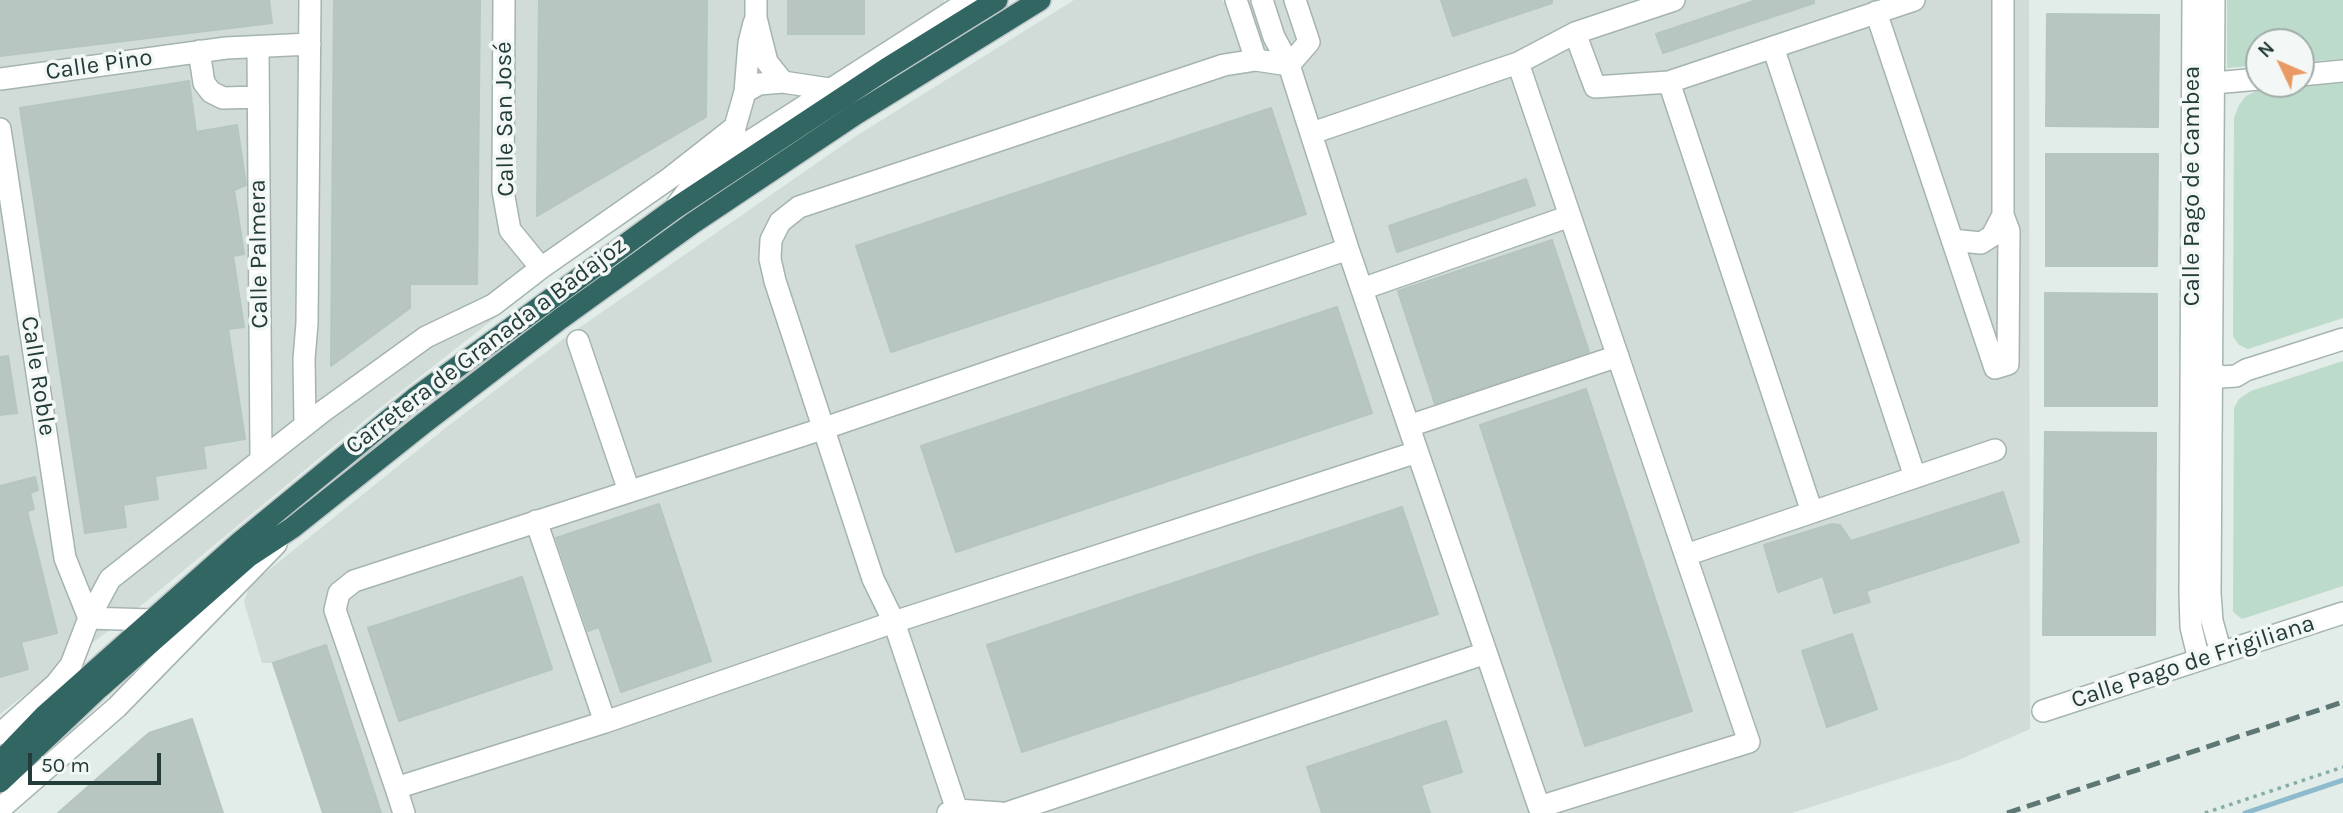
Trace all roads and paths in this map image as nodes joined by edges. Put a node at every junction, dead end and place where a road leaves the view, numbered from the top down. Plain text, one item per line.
1 (310, 0) edge
2 (504, 0) edge
3 (997, 0) edge
4 (1040, 0) edge
5 (1236, 0) edge
6 (1248, 0) edge
7 (1262, 0) edge
8 (1280, 0) edge
9 (1295, 0) edge
10 (1674, 0) edge
11 (1914, 0) edge
12 (2003, 0) edge
13 (2193, 0) edge
14 (2214, 0) edge
15 (958, 4) edge
16 (756, 9) edge
17 (1877, 12) junction
18 (1244, 28) junction
19 (1575, 33) junction
20 (310, 44) junction
21 (1773, 47) junction
22 (258, 48) junction
23 (199, 51) junction
24 (1271, 62) junction
25 (1518, 63) junction
26 (1224, 65) junction
27 (2343, 71) edge
28 (2315, 74) edge
29 (0, 79) edge
30 (2245, 80) edge
31 (783, 82) junction
32 (1669, 82) junction
33 (2214, 83) junction
34 (829, 89) junction
35 (745, 92) junction
36 (258, 97) junction
37 (735, 127) junction
38 (0, 130) edge
39 (1312, 133) junction
40 (733, 152) junction
41 (674, 209) junction
42 (2003, 215) junction
43 (1570, 216) junction
44 (1952, 240) junction
45 (1348, 249) junction
46 (541, 268) junction
47 (1362, 289) junction
48 (307, 323) junction
49 (2343, 339) edge
50 (578, 341) dead end
51 (1618, 356) junction
52 (2190, 372) junction
53 (2213, 372) junction
54 (322, 412) junction
55 (305, 425) junction
56 (1409, 426) junction
57 (825, 428) junction
58 (1996, 450) dead end
59 (1417, 452) junction
60 (261, 459) junction
61 (1916, 477) junction
62 (629, 491) junction
63 (1812, 512) junction
64 (537, 521) junction
65 (292, 528) junction
66 (1686, 555) junction
67 (2343, 613) edge
68 (89, 618) junction
69 (151, 620) junction
70 (894, 622) junction
71 (1486, 653) junction
72 (2221, 653) junction
73 (2199, 660) junction
74 (2043, 711) dead end
75 (46, 715) junction
76 (605, 722) junction
77 (0, 734) edge
78 (0, 750) edge
79 (0, 763) edge
80 (2343, 767) edge
81 (0, 782) edge
82 (396, 789) junction
83 (0, 809) edge
84 (953, 811) edge
85 (404, 813) edge
86 (1001, 813) edge
87 (1007, 813) edge
88 (2206, 813) edge

1 - 20 street, Calle Palmera
2 - 46 street, Calle San José
3 - 41 highway, Carretera de Granada a Badajoz
4 - 65 highway, Carretera de Granada a Badajoz
5 - 18 street
6 - 24 street
7 - 24 street
8 - 24 street
9 - 24 street
10 - 19 street
11 - 17 street
12 - 42 street
13 - 52 street, Calle Pago de Cambea
14 - 33 street, Calle Pago de Cambea
15 - 34 street
16 - 31 street
16 - 35 street
17 - 21 street
17 - 44 street
18 - 24 street
18 - 26 street
19 - 25 street
19 - 32 street
20 - 22 street, Calle Pino
20 - 48 street, Calle Palmera
21 - 32 street
21 - 61 street
22 - 23 street, Calle Pino
22 - 36 street, Calle Palmera
23 - 29 street, Calle Pino
23 - 36 street
24 - 26 street
24 - 39 street
25 - 39 street
25 - 43 street
26 - 57 street
27 - 28 street
30 - 33 street
31 - 34 street
31 - 35 street
32 - 63 street
33 - 53 street, Calle Pago de Cambea
34 - 40 street
35 - 37 street
36 - 60 street, Calle Palmera
37 - 40 street
37 - 46 street
38 - 68 street, Calle Roble
39 - 45 street
40 - 41 street
41 - 69 highway, Carretera de Granada a Badajoz
42 - 44 street
42 - 44 street
43 - 47 street
43 - 51 street
45 - 47 street
45 - 57 street
46 - 54 street
47 - 56 street
48 - 54 street, Calle Palmera
48 - 55 street, Calle Palmera
49 - 53 street
50 - 62 street
51 - 56 street
51 - 66 street
52 - 53 street
52 - 73 street, Calle Pago de Cambea
53 - 72 street, Calle Pago de Cambea
54 - 55 street
55 - 60 street
56 - 59 street
57 - 62 street
57 - 70 street
58 - 61 street
59 - 70 street
59 - 71 street
60 - 68 street
61 - 63 street
62 - 64 street
63 - 66 street
64 - 76 street
64 - 82 street
65 - 81 highway, Carretera de Granada a Badajoz
65 - 83 street
66 - 71 street
67 - 72 street, Calle Pago de Frigiliana
68 - 69 street
68 - 77 street
69 - 75 highway, Carretera de Granada a Badajoz
70 - 76 street
70 - 84 street
71 - 87 street
72 - 73 street, Calle Pago de Frigiliana
73 - 74 street, Calle Pago de Frigiliana
75 - 78 street
75 - 79 highway, Carretera de Granada a Badajoz
76 - 82 street
80 - 88 path
82 - 85 street
84 - 86 street

